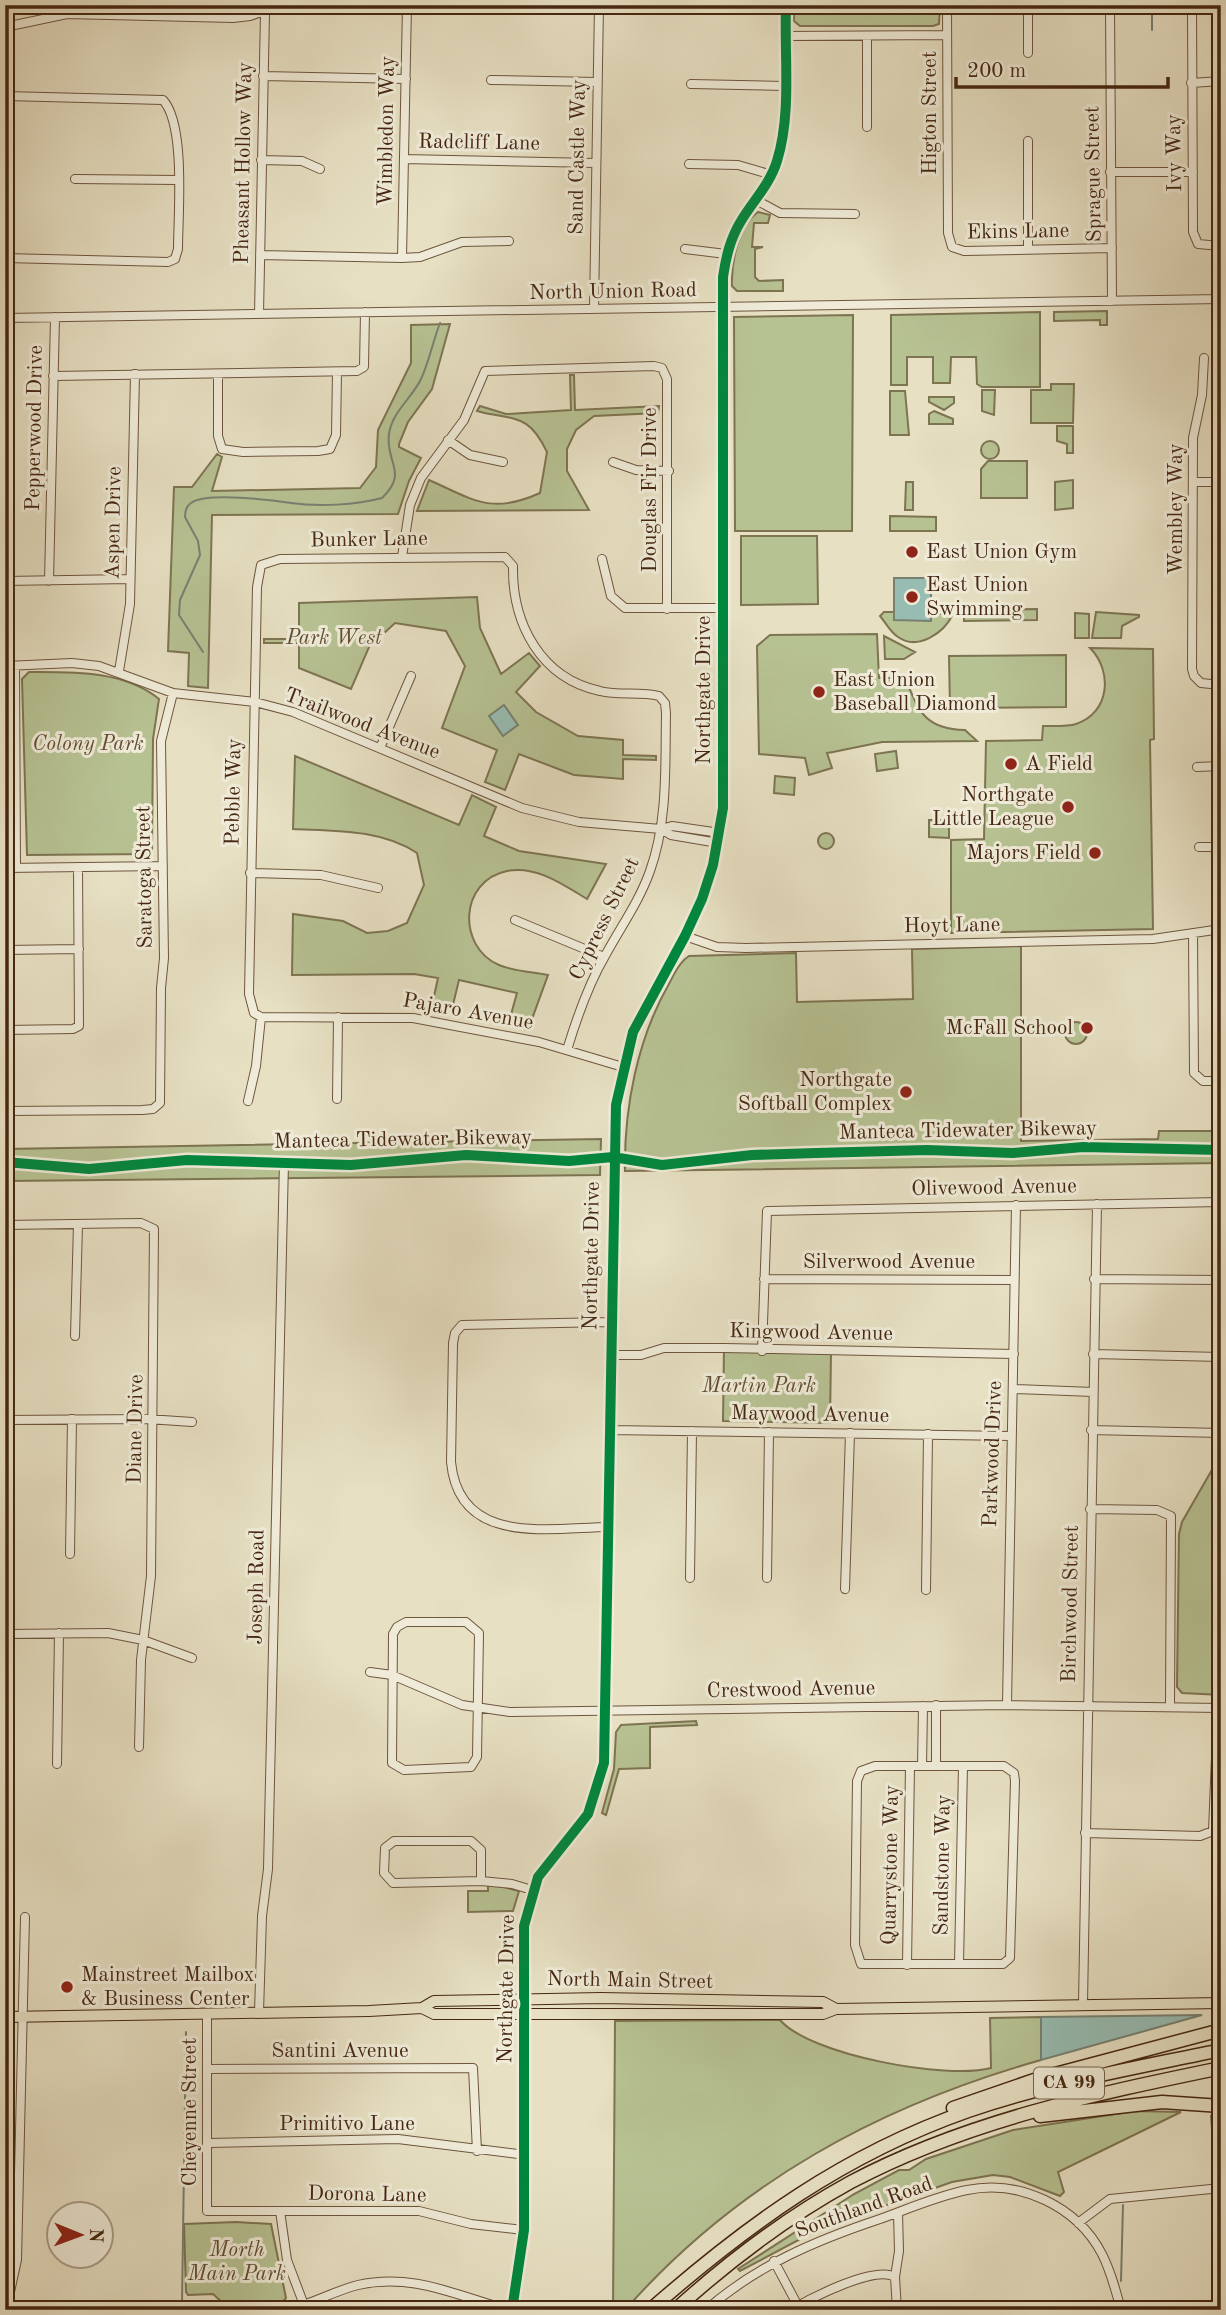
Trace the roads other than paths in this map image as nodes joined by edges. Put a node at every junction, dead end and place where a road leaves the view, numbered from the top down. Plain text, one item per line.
1 (150, 5) edge
2 (281, 5) edge
3 (407, 5) edge
4 (599, 5) edge
5 (786, 5) edge
6 (947, 5) edge
7 (1028, 5) edge
8 (1110, 5) edge
9 (1153, 5) edge
10 (1192, 5) edge
11 (265, 12) junction
12 (150, 16) junction
13 (5, 27) edge
14 (947, 35) junction
15 (785, 36) junction
16 (867, 37) junction
17 (1028, 53) dead end
18 (263, 76) junction
19 (406, 79) junction
20 (491, 80) dead end
21 (1221, 81) edge
22 (596, 82) junction
23 (1191, 83) junction
24 (691, 84) dead end
25 (784, 86) junction
26 (5, 96) edge
27 (867, 127) dead end
28 (1028, 141) dead end
29 (404, 159) junction
30 (261, 160) junction
31 (596, 163) junction
32 (689, 164) dead end
33 (320, 169) dead end
34 (1110, 172) junction
35 (1193, 172) junction
36 (772, 175) junction
37 (75, 179) dead end
38 (179, 180) junction
39 (756, 200) junction
40 (855, 214) dead end
41 (948, 221) joint
42 (509, 242) dead end
43 (1221, 246) edge
44 (1028, 248) junction
45 (1112, 248) junction
46 (685, 249) dead end
47 (726, 254) junction
48 (260, 255) junction
49 (5, 258) edge
50 (402, 258) junction
51 (1221, 299) edge
52 (1112, 300) junction
53 (723, 308) junction
54 (594, 309) junction
55 (365, 312) junction
56 (259, 314) junction
57 (55, 317) junction
58 (5, 318) edge
59 (1204, 358) dead end
60 (337, 372) junction
61 (135, 374) junction
62 (218, 374) junction
63 (53, 376) junction
64 (448, 440) junction
65 (503, 462) dead end
66 (613, 462) dead end
67 (668, 471) junction
68 (1193, 482) junction
69 (1221, 482) edge
70 (402, 557) junction
71 (602, 559) dead end
72 (261, 565) joint
73 (130, 579) junction
74 (5, 581) edge
75 (49, 581) junction
76 (724, 608) junction
77 (667, 609) junction
78 (10, 666) edge
79 (119, 671) junction
80 (411, 676) dead end
81 (1221, 685) edge
82 (173, 693) junction
83 (640, 695) joint
84 (254, 702) junction
85 (380, 748) junction
86 (1221, 766) edge
87 (1197, 767) dead end
88 (5, 786) edge
89 (16, 786) junction
90 (661, 829) junction
91 (720, 833) junction
92 (718, 843) junction
93 (1199, 847) dead end
94 (1221, 847) edge
95 (163, 866) junction
96 (78, 867) junction
97 (5, 868) edge
98 (16, 868) junction
99 (250, 873) junction
100 (378, 888) dead end
101 (515, 920) dead end
102 (1221, 929) edge
103 (1193, 933) junction
104 (685, 936) junction
105 (79, 949) junction
106 (5, 950) edge
107 (604, 957) junction
108 (261, 1017) junction
109 (338, 1017) junction
110 (5, 1030) edge
111 (567, 1049) junction
112 (623, 1067) junction
113 (1221, 1082) edge
114 (337, 1099) dead end
115 (248, 1101) dead end
116 (5, 1111) edge
117 (284, 1162) dead end
118 (1221, 1202) edge
119 (1097, 1204) junction
120 (1016, 1205) junction
121 (78, 1224) junction
122 (5, 1225) edge
123 (764, 1279) junction
124 (1094, 1279) junction
125 (1014, 1280) junction
126 (1221, 1280) edge
127 (610, 1322) junction
128 (75, 1336) dead end
129 (762, 1351) junction
130 (1014, 1354) junction
131 (1093, 1354) junction
132 (609, 1355) junction
133 (1221, 1357) edge
134 (1013, 1389) junction
135 (1093, 1392) junction
136 (72, 1419) junction
137 (5, 1420) edge
138 (154, 1420) junction
139 (191, 1422) dead end
140 (609, 1430) junction
141 (1091, 1430) junction
142 (692, 1431) junction
143 (769, 1432) junction
144 (850, 1433) junction
145 (1221, 1433) edge
146 (928, 1434) junction
147 (1011, 1436) junction
148 (1090, 1509) junction
149 (608, 1527) junction
150 (70, 1554) dead end
151 (690, 1578) dead end
152 (767, 1578) dead end
153 (845, 1589) dead end
154 (926, 1590) dead end
155 (59, 1633) junction
156 (5, 1634) edge
157 (143, 1640) junction
158 (192, 1658) dead end
159 (370, 1672) dead end
160 (392, 1675) junction
161 (936, 1705) junction
162 (1007, 1705) junction
163 (1087, 1705) junction
164 (923, 1706) junction
165 (1170, 1706) junction
166 (1219, 1708) edge
167 (477, 1709) junction
168 (606, 1711) junction
169 (139, 1747) dead end
170 (57, 1764) dead end
171 (910, 1766) junction
172 (922, 1766) junction
173 (936, 1766) junction
174 (963, 1766) junction
175 (1085, 1832) junction
176 (481, 1881) junction
177 (532, 1890) junction
178 (25, 1917) dead end
179 (907, 1965) junction
180 (959, 1965) junction
181 (523, 1999) junction
182 (1221, 2003) edge
183 (1083, 2004) junction
184 (422, 2008) junction
185 (836, 2010) junction
186 (207, 2012) junction
187 (259, 2012) junction
188 (522, 2015) junction
189 (5, 2017) edge
190 (21, 2017) junction
191 (1221, 2030) edge
192 (1221, 2050) edge
193 (1221, 2068) edge
194 (207, 2069) junction
195 (1221, 2106) edge
196 (998, 2122) junction
197 (209, 2143) junction
198 (477, 2151) junction
199 (526, 2155) junction
200 (841, 2168) junction
201 (1221, 2188) edge
202 (207, 2211) joint
203 (281, 2211) junction
204 (898, 2213) junction
205 (1079, 2223) junction
206 (524, 2230) junction
207 (774, 2261) junction
208 (895, 2277) junction
209 (196, 2305) dead end
210 (304, 2305) junction
211 (794, 2308) edge
212 (6, 2310) edge
213 (213, 2310) edge
214 (287, 2310) edge
215 (511, 2310) edge
216 (650, 2310) edge
217 (676, 2310) edge
218 (706, 2310) edge
219 (897, 2310) edge
220 (1121, 2310) edge

1 - 12 street
2 - 11 street
3 - 19 street, Wimbledon Way
4 - 22 street, Sand Castle Way
5 - 15 street, Northgate Drive
6 - 14 street, Higton Street
7 - 17 street
8 - 9 street
8 - 34 street, Sprague Street
10 - 23 street, Ivy Way
11 - 12 street
11 - 18 street, Pheasant Hollow Way
12 - 13 street
14 - 16 street
14 - 41 street, Higton Street
15 - 16 street
15 - 25 street, Northgate Drive
16 - 27 street
18 - 19 street
18 - 30 street, Pheasant Hollow Way
19 - 29 street, Wimbledon Way
20 - 22 street
21 - 23 street
22 - 31 street, Sand Castle Way
23 - 35 street, Ivy Way
24 - 25 street
25 - 36 street, Northgate Drive
26 - 38 street
28 - 44 street
29 - 31 street, Radcliff Lane
29 - 50 street, Wimbledon Way
30 - 33 street
30 - 48 street, Pheasant Hollow Way
31 - 54 street, Sand Castle Way
32 - 36 street
34 - 35 street
34 - 45 street, Sprague Street
35 - 43 street, Ivy Way
36 - 39 street, Northgate Drive
37 - 38 street
38 - 49 street
39 - 40 street
39 - 47 street, Northgate Drive
41 - 44 street, Ekins Lane
42 - 50 street
44 - 45 street, Ekins Lane
45 - 52 street, Sprague Street
46 - 47 street
47 - 53 street, Northgate Drive
48 - 50 street
48 - 56 street, Pheasant Hollow Way
51 - 52 street, North Union Road
52 - 53 street, North Union Road
53 - 54 street, North Union Road
53 - 76 street, Northgate Drive
54 - 55 street, North Union Road
55 - 56 street, North Union Road
55 - 60 street
56 - 57 street, North Union Road
57 - 58 street, North Union Road
57 - 63 street, Pepperwood Drive
59 - 68 street, Wembley Way
60 - 62 street
60 - 62 street
61 - 62 street
61 - 63 street
61 - 73 street, Aspen Drive
63 - 75 street, Pepperwood Drive
64 - 65 street
64 - 67 street, Douglas Fir Drive
64 - 70 street
66 - 67 street
67 - 77 street, Douglas Fir Drive
68 - 69 street
68 - 81 street, Wembley Way
70 - 72 street, Bunker Lane
70 - 83 street, Bunker Lane
71 - 77 street
72 - 84 street, Pebble Way
73 - 75 street
73 - 79 street, Aspen Drive
74 - 75 street
76 - 77 street
76 - 91 street, Northgate Drive
78 - 79 street, Trailwood Avenue
78 - 89 street
79 - 82 street, Trailwood Avenue
80 - 85 street
82 - 84 street, Trailwood Avenue
82 - 95 street, Saratoga Street
83 - 90 street, Cypress Street
84 - 85 street, Trailwood Avenue
84 - 99 street, Pebble Way
85 - 90 street, Trailwood Avenue
86 - 87 street
88 - 89 street
89 - 98 street
90 - 91 street, Trailwood Avenue
90 - 92 street, Trailwood Avenue
90 - 107 street, Cypress Street
91 - 92 street, Northgate Drive
92 - 104 street, Northgate Drive
93 - 94 street
95 - 96 street
95 - 116 street, Saratoga Street
96 - 98 street
96 - 105 street
97 - 98 street
99 - 100 street
99 - 108 street, Pebble Way
101 - 107 street
102 - 103 street, Hoyt Lane
103 - 104 street, Hoyt Lane
103 - 113 street
104 - 112 street, Northgate Drive
105 - 106 street
105 - 110 street
107 - 111 street, Cypress Street
108 - 109 street, Pajaro Avenue
108 - 115 street
109 - 111 street, Pajaro Avenue
109 - 114 street
111 - 112 street, Pajaro Avenue
112 - 127 street, Northgate Drive
117 - 187 street, Joseph Road
118 - 119 street, Olivewood Avenue
119 - 120 street, Olivewood Avenue
119 - 124 street, Birchwood Street
120 - 123 street, Olivewood Avenue
120 - 125 street, Parkwood Drive
121 - 122 street
121 - 128 street
121 - 138 street, Diane Drive
123 - 125 street, Silverwood Avenue
123 - 129 street
124 - 126 street
124 - 131 street, Birchwood Street
125 - 130 street, Parkwood Drive
127 - 132 street, Northgate Drive
127 - 149 street
129 - 130 street, Kingwood Avenue
129 - 132 street, Kingwood Avenue
130 - 134 street, Parkwood Drive
131 - 133 street
131 - 135 street, Birchwood Street
132 - 140 street, Northgate Drive
134 - 135 street
134 - 147 street, Parkwood Drive
135 - 141 street, Birchwood Street
136 - 137 street
136 - 138 street
136 - 150 street
138 - 139 street
138 - 157 street, Diane Drive
140 - 142 street, Maywood Avenue
140 - 149 street, Northgate Drive
141 - 145 street
141 - 148 street, Birchwood Street
142 - 143 street, Maywood Avenue
142 - 151 street
143 - 144 street, Maywood Avenue
143 - 152 street
144 - 146 street, Maywood Avenue
144 - 153 street
146 - 147 street, Maywood Avenue
146 - 154 street
147 - 162 street, Parkwood Drive
148 - 163 street, Birchwood Street
148 - 165 street
149 - 168 street, Northgate Drive
155 - 156 street
155 - 157 street
155 - 170 street
157 - 158 street
157 - 169 street, Diane Drive
159 - 160 street, Crestwood Avenue
160 - 167 street, Crestwood Avenue
160 - 167 street
160 - 167 street
161 - 162 street, Crestwood Avenue
161 - 164 street, Crestwood Avenue
161 - 173 street
162 - 163 street, Crestwood Avenue
163 - 165 street, Crestwood Avenue
163 - 175 street, Birchwood Street
164 - 168 street, Crestwood Avenue
164 - 172 street
165 - 166 street, Crestwood Avenue
166 - 175 street
167 - 168 street, Crestwood Avenue
168 - 177 street, Northgate Drive
171 - 172 street
171 - 179 street, Quarrystone Way
171 - 179 street
172 - 173 street
173 - 174 street
174 - 180 street, Sandstone Way
174 - 180 street
175 - 183 street, Birchwood Street
176 - 176 street
176 - 177 street
177 - 181 street, Northgate Drive
178 - 190 street
179 - 180 street
181 - 184 main road, North Main Street
181 - 185 main road, North Main Street
181 - 188 street, Northgate Drive
182 - 183 main road, North Main Street
183 - 185 main road, North Main Street
184 - 187 main road, North Main Street
184 - 188 main road, North Main Street
185 - 188 main road, North Main Street
186 - 187 main road, North Main Street
186 - 190 main road, North Main Street
186 - 194 street, Cheyenne Street
188 - 199 street, Northgate Drive
189 - 190 main road, North Main Street
190 - 212 street
191 - 200 highway
192 - 200 highway, CA 99
193 - 196 highway, CA 99
194 - 197 street, Cheyenne Street
194 - 198 street, Santini Avenue
195 - 196 highway
196 - 217 highway, CA 99
197 - 198 street, Primitivo Lane
197 - 202 street, Cheyenne Street
198 - 199 street, Primitivo Lane
199 - 206 street, Northgate Drive
200 - 216 highway, CA 99
201 - 205 street
202 - 203 street, Dorona Lane
203 - 206 street, Dorona Lane
203 - 210 street
204 - 205 street, Southland Road
204 - 207 street, Southland Road
204 - 208 street
205 - 220 street, Southland Road
206 - 215 street, Northgate Drive
207 - 211 street
207 - 218 street, Southland Road
208 - 211 street
208 - 219 street
209 - 213 street
210 - 214 street
210 - 215 street

